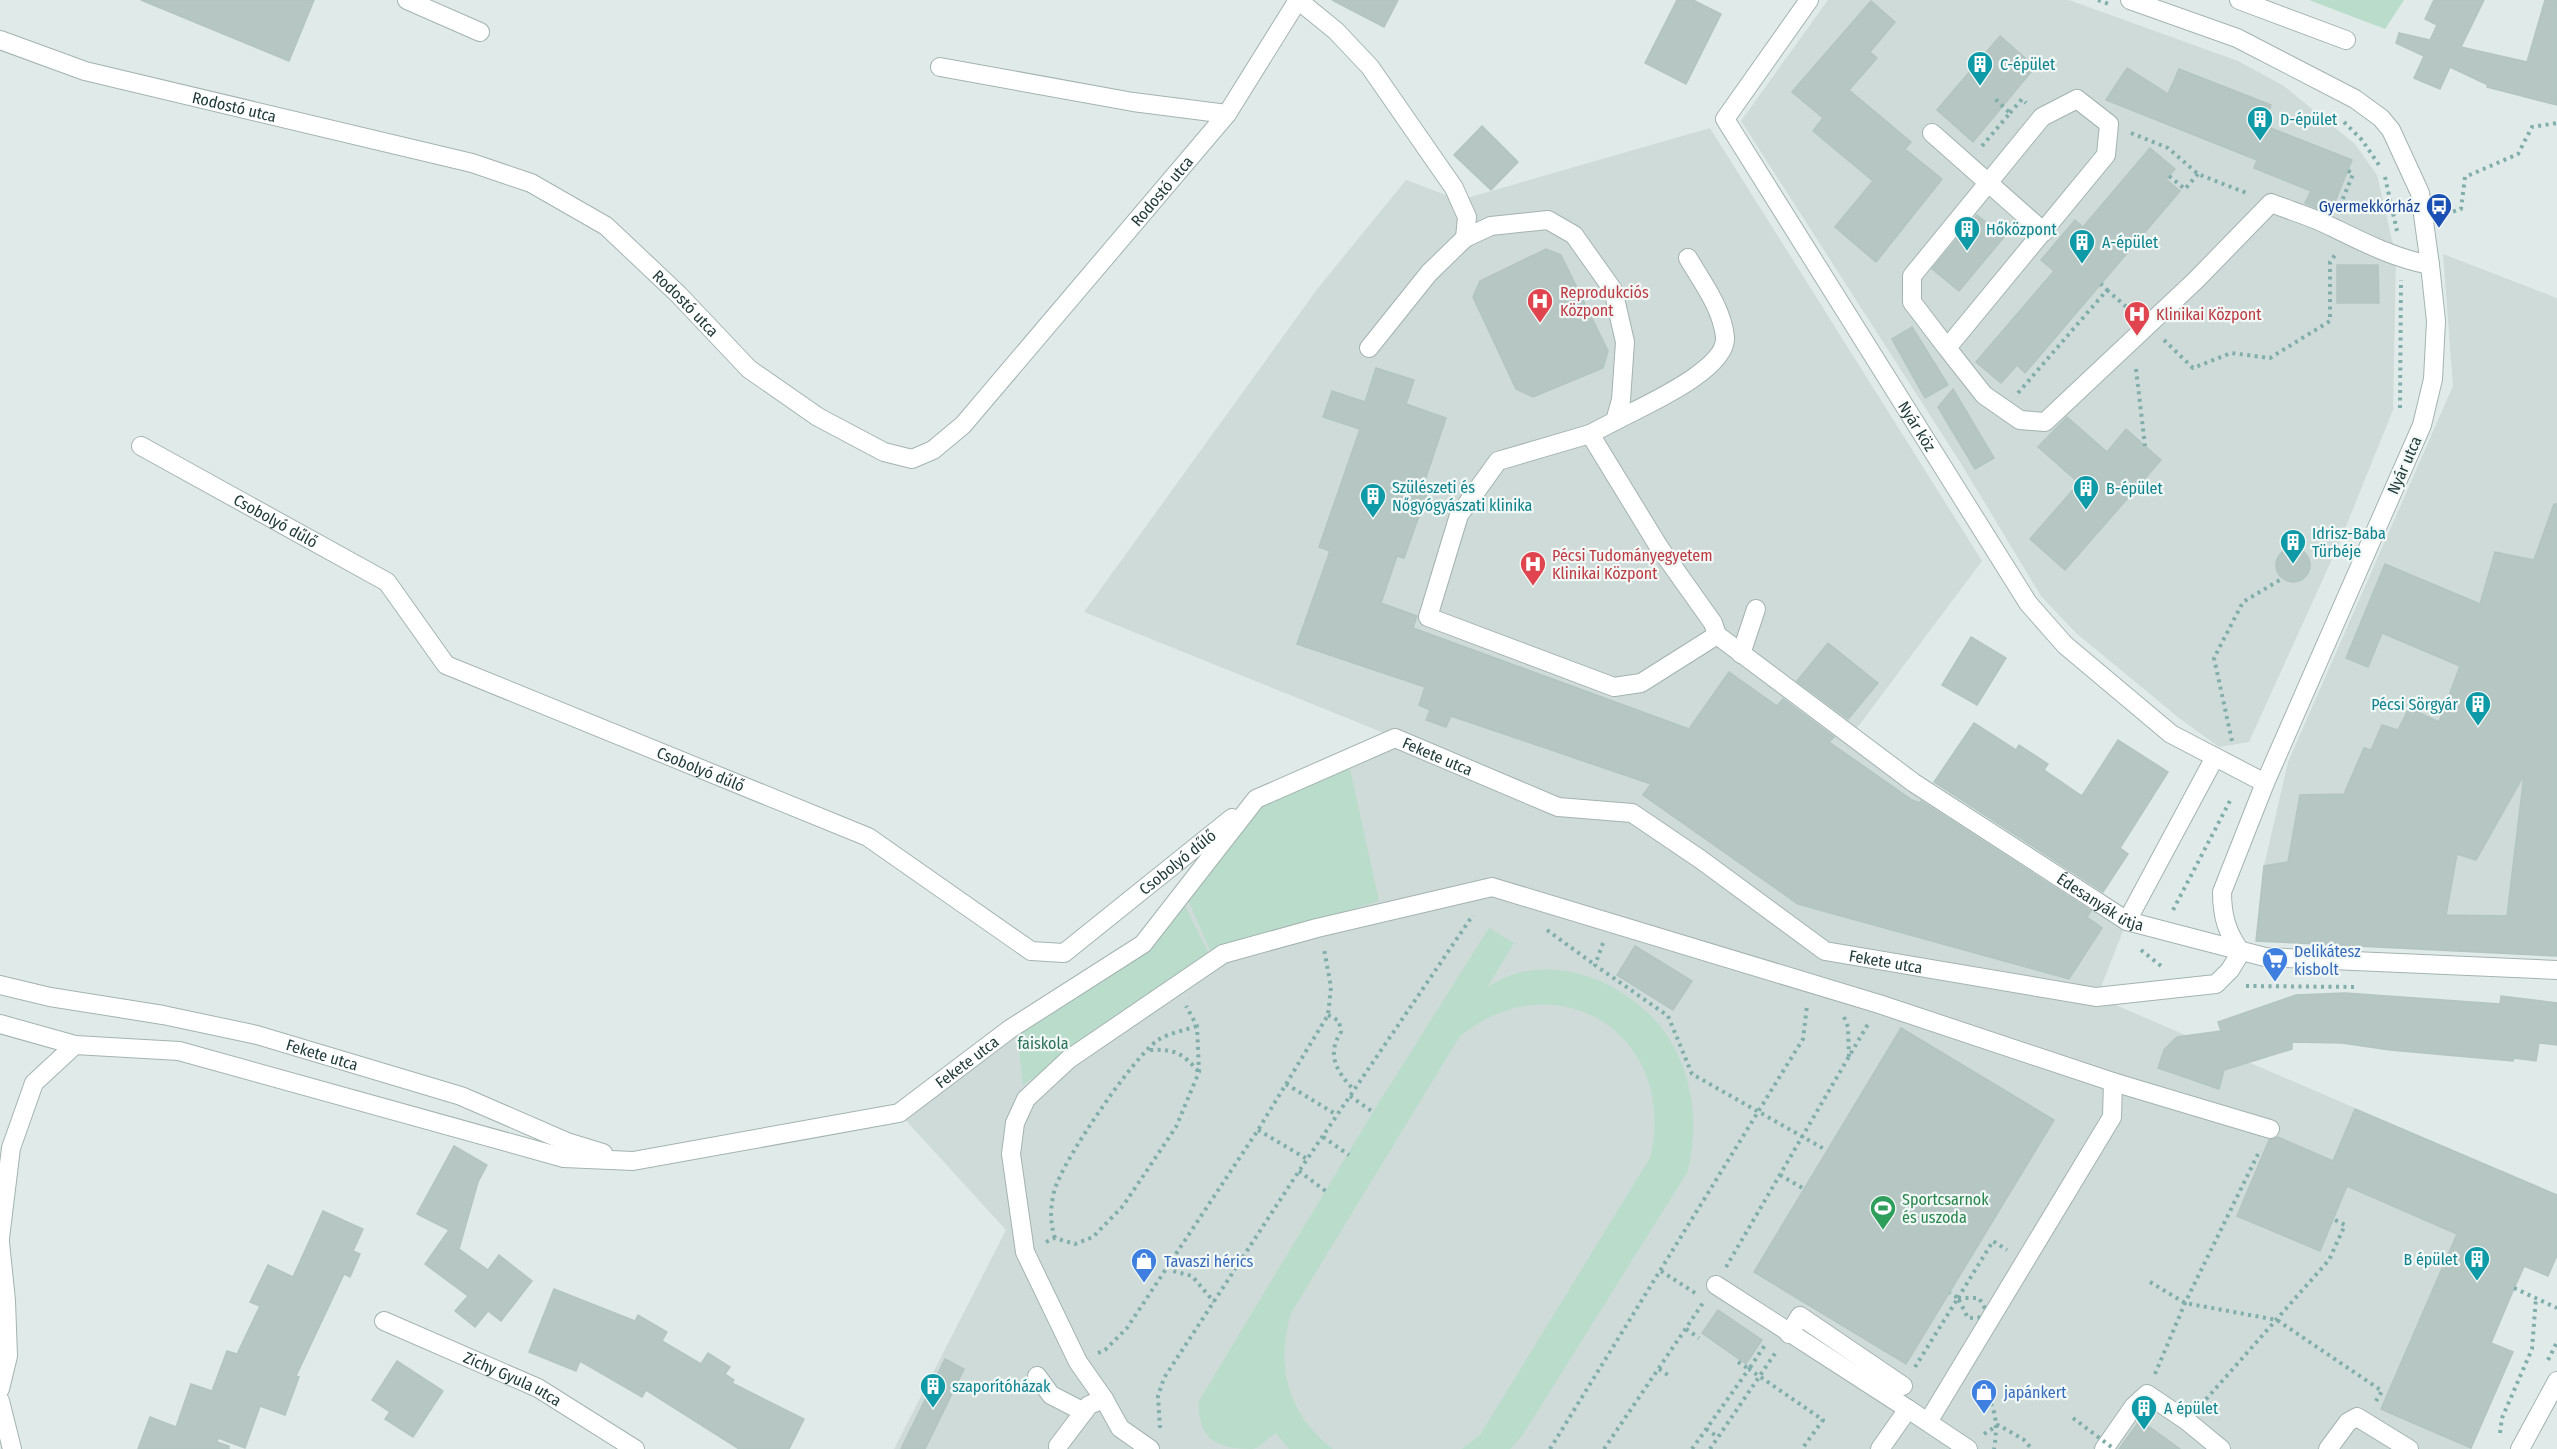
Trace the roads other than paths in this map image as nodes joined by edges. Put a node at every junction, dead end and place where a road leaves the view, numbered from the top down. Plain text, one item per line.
1 (407, 0) edge
2 (1298, 0) edge
3 (1809, 0) edge
4 (2239, 0) edge
5 (2125, 4) edge
6 (480, 32) dead end
7 (0, 40) edge
8 (2346, 40) dead end
9 (940, 67) dead end
10 (1227, 114) junction
11 (1932, 133) dead end
12 (1988, 182) junction
13 (2044, 232) junction
14 (1465, 238) junction
15 (1688, 258) dead end
16 (2430, 265) junction
17 (1369, 348) dead end
18 (1947, 348) junction
19 (1615, 421) junction
20 (1590, 434) junction
21 (141, 446) dead end
22 (1756, 609) dead end
23 (1717, 635) junction
24 (1741, 654) junction
25 (2215, 757) junction
26 (2265, 783) junction
27 (1256, 799) junction
28 (2127, 921) junction
29 (2241, 952) junction
30 (2557, 970) edge
31 (0, 985) edge
32 (0, 1024) edge
33 (75, 1045) junction
34 (2113, 1082) junction
35 (2270, 1129) road end
36 (633, 1161) junction
37 (0, 1240) edge
38 (1716, 1285) dead end
39 (384, 1321) dead end
40 (1783, 1330) junction
41 (1037, 1376) dead end
42 (2557, 1381) edge
43 (1903, 1386) road end
44 (0, 1389) edge
45 (1104, 1399) junction
46 (0, 1401) edge
47 (1908, 1409) junction
48 (1084, 1412) junction
49 (1928, 1422) junction
50 (1974, 1443) edge
51 (1058, 1446) dead end
52 (12, 1449) edge
53 (635, 1449) edge
54 (1150, 1449) edge
55 (1880, 1449) edge
56 (2104, 1449) edge
57 (2221, 1449) edge
58 (2328, 1449) edge
59 (2409, 1449) edge
60 (2520, 1449) edge

1 - 6 street
2 - 10 street, Rodostó utca
2 - 14 street
3 - 25 street, Nyár köz
4 - 8 street
5 - 16 street, Nyár utca
7 - 10 street, Rodostó utca
9 - 10 street
11 - 12 street
12 - 13 street
12 - 13 street
12 - 18 street
13 - 18 street
14 - 17 street
14 - 19 street
15 - 19 street
16 - 18 street
16 - 26 street, Nyár utca
19 - 20 street
20 - 23 street
20 - 23 street
21 - 27 street, Csobolyó dűlő
22 - 24 street
23 - 24 street, Édesanyák útja
24 - 28 street, Édesanyák útja
25 - 26 street, Nyár köz
25 - 28 street
26 - 29 street, Nyár utca
27 - 29 street, Fekete utca
27 - 36 street, Fekete utca
28 - 29 street, Édesanyák útja
29 - 30 street, Édesanyák útja
31 - 36 street, Fekete utca
32 - 33 street, Fekete utca
33 - 36 street, Fekete utca
33 - 37 street
34 - 35 street
34 - 45 street
34 - 49 street
37 - 44 street
38 - 40 street
39 - 53 street, Zichy Gyula utca
40 - 43 street
40 - 47 street
41 - 48 street
42 - 60 street
45 - 48 street
45 - 54 street
46 - 52 street
47 - 49 street
47 - 55 street
48 - 51 street
49 - 50 street
56 - 57 street
58 - 59 street

